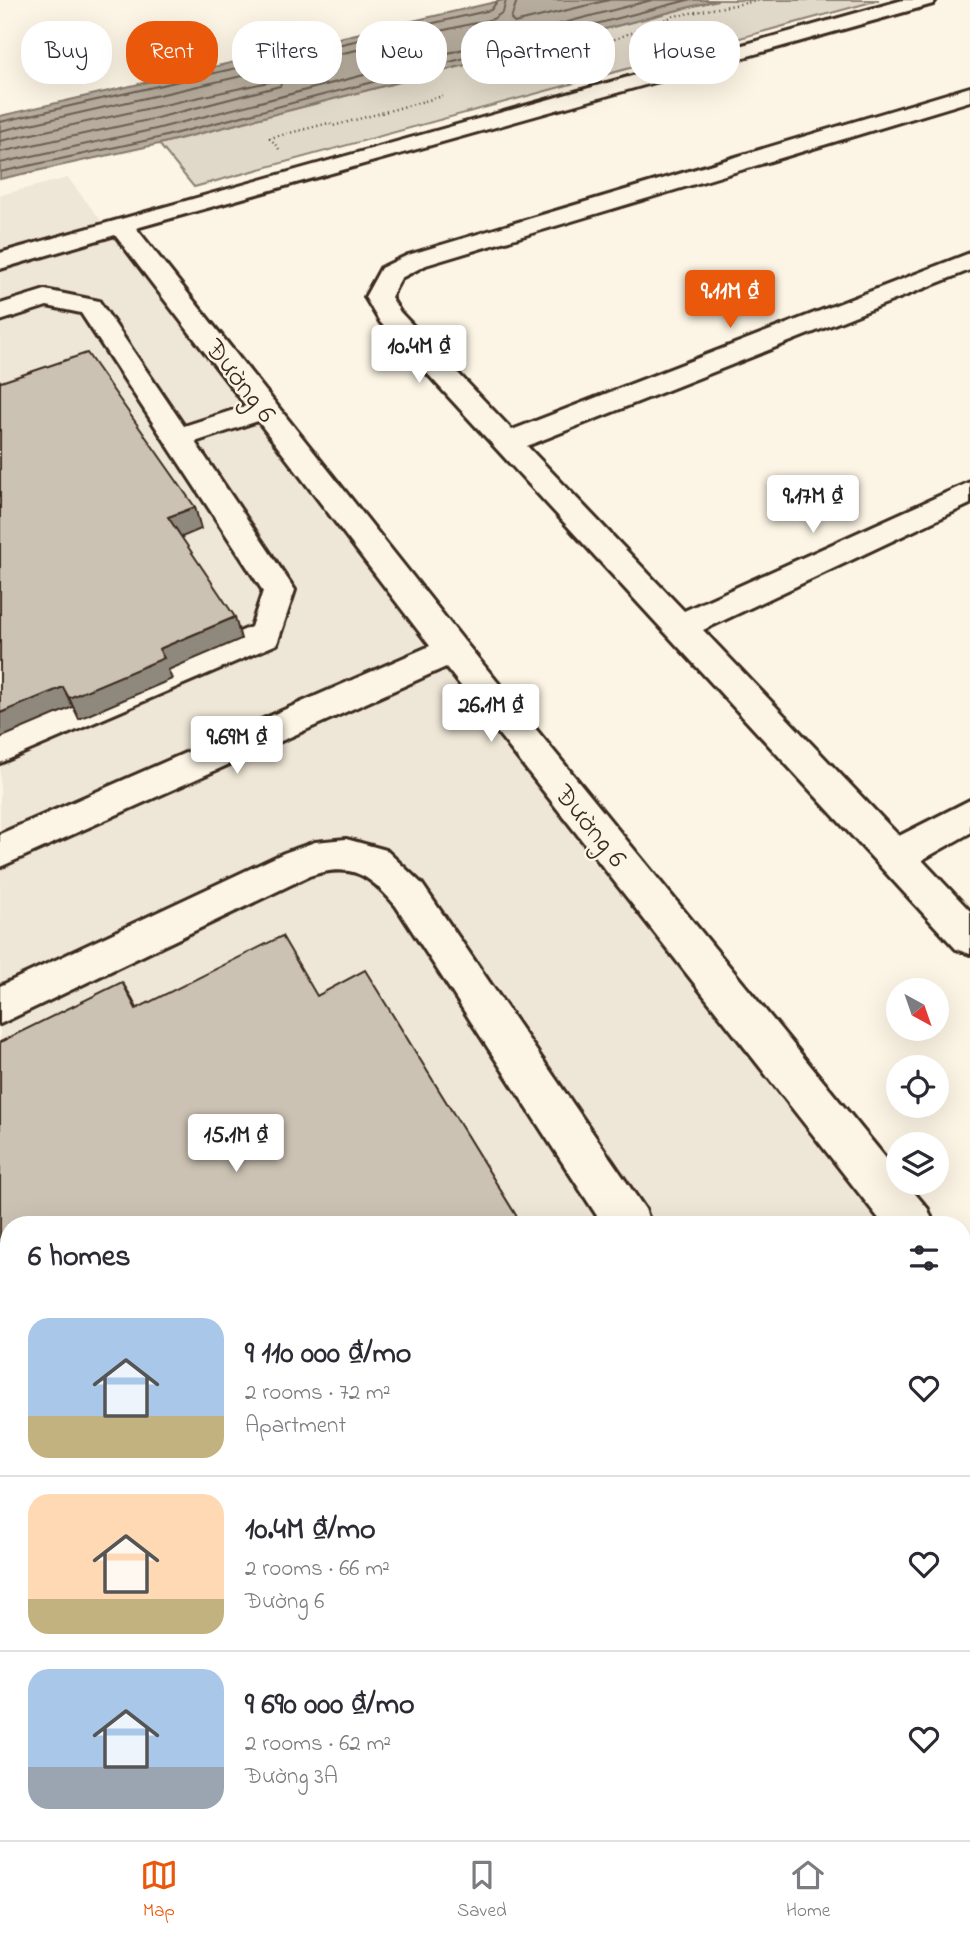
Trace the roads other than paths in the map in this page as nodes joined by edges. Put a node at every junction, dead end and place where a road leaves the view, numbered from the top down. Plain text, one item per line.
1 (926, 0) edge
2 (970, 94) edge
3 (120, 225) junction
4 (0, 261) edge
5 (970, 261) edge
6 (0, 313) edge
7 (265, 409) junction
8 (177, 438) junction
9 (507, 443) junction
10 (970, 492) edge
11 (679, 627) junction
12 (452, 650) junction
13 (0, 749) edge
14 (970, 815) edge
15 (0, 851) edge
16 (895, 857) junction
17 (970, 937) edge
18 (0, 1006) edge
19 (623, 1216) edge
20 (905, 1216) edge

1 - 3 street
2 - 9 street
3 - 4 street
3 - 7 street, Đường 6
5 - 9 street
6 - 8 street
7 - 8 street
7 - 12 street, Đường 6
8 - 13 street
9 - 11 street
10 - 11 street
11 - 16 street
12 - 15 street
12 - 20 street, Đường 6
14 - 16 street
16 - 17 street
18 - 19 street

